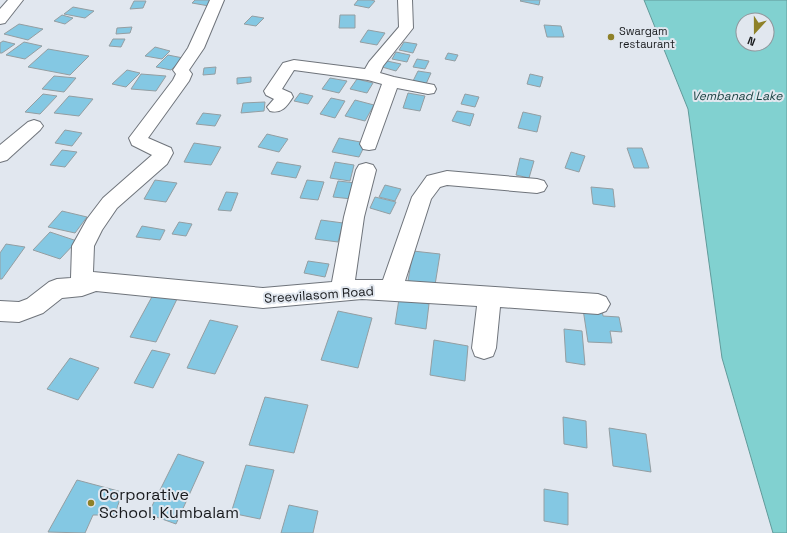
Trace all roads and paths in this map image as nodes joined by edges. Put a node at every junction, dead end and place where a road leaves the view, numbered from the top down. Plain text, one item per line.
1 (217, 0) edge
2 (406, 0) edge
3 (9, 3) edge
4 (0, 20) edge
5 (371, 75) junction
6 (392, 82) junction
7 (428, 89) dead end
8 (276, 107) dead end
9 (34, 126) dead end
10 (369, 144) dead end
11 (0, 155) edge
12 (366, 170) dead end
13 (537, 186) dead end
14 (82, 286) junction
15 (342, 290) junction
16 (391, 290) junction
17 (490, 296) junction
18 (598, 304) dead end
19 (0, 311) edge
20 (484, 348) dead end

1 - 14 street
2 - 5 street
3 - 4 street
5 - 6 street
5 - 8 street
6 - 7 street
6 - 10 street
9 - 11 street
12 - 15 street
13 - 16 street
14 - 15 street, Sreevilasom Road
14 - 19 street, Sreevilasom Road
15 - 16 street, Sreevilasom Road
16 - 17 street, Sreevilasom Road
17 - 18 street, Sreevilasom Road
17 - 20 street

